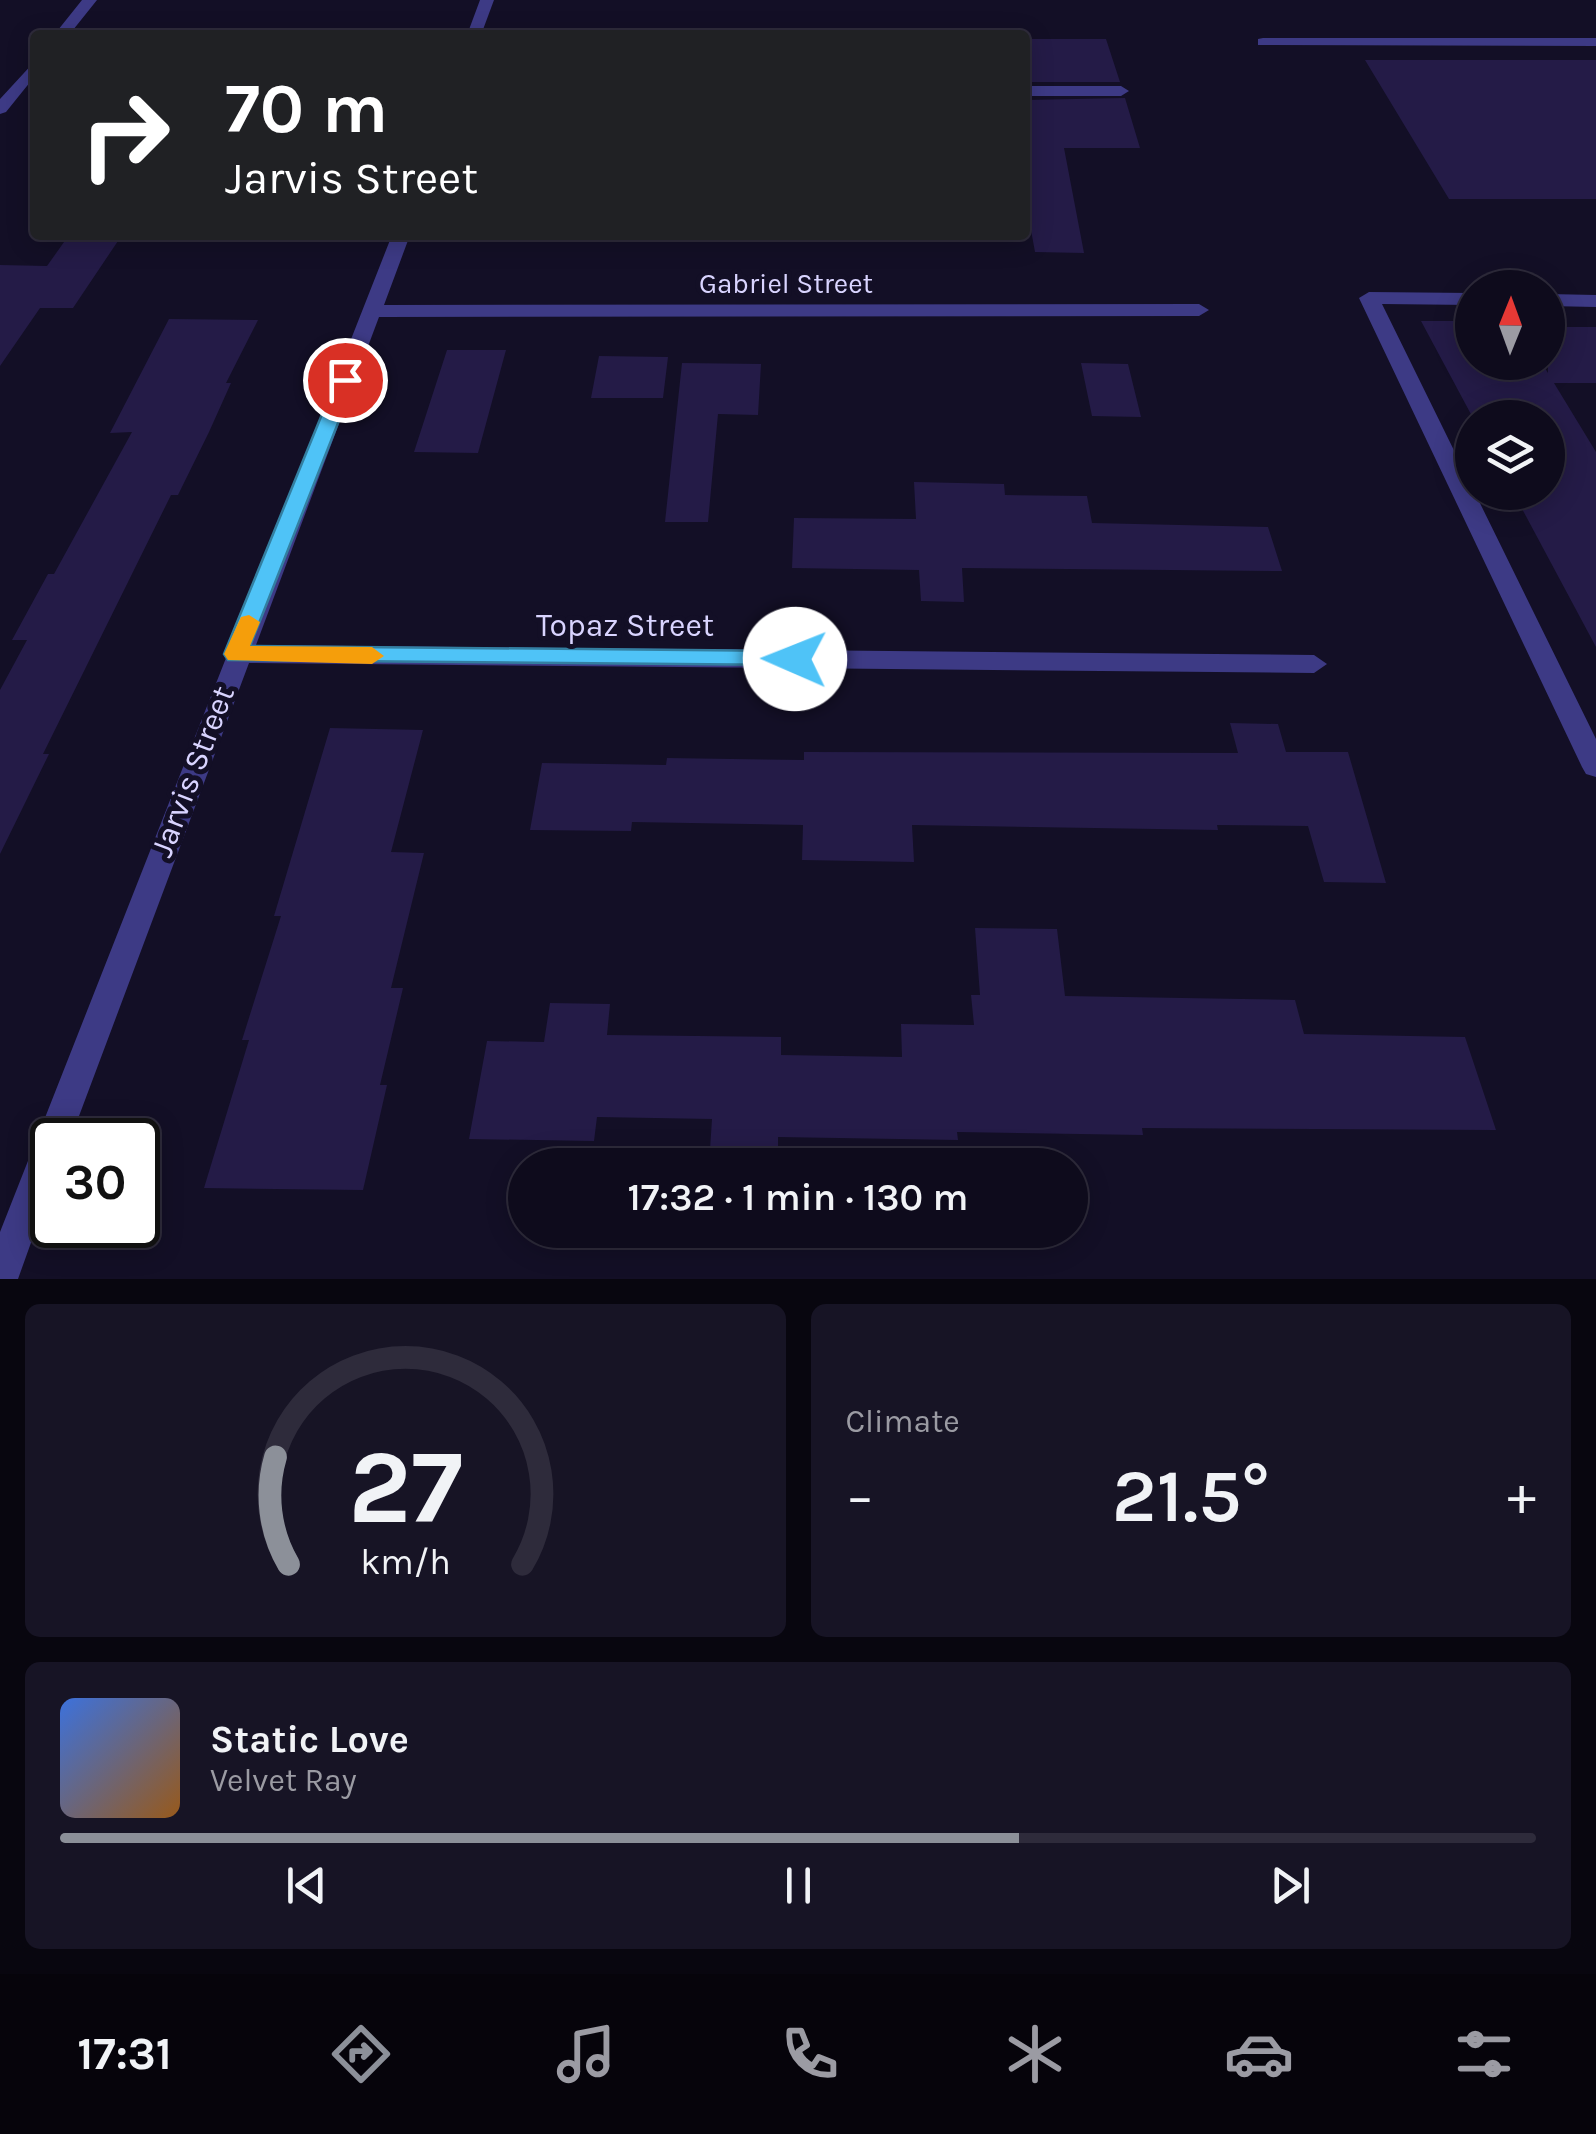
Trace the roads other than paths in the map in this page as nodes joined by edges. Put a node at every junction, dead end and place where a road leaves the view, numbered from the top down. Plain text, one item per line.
1 (90, 0) edge
2 (487, 0) edge
3 (65, 30) edge
4 (476, 30) edge
5 (1263, 42) dead end
6 (1596, 42) edge
7 (30, 72) edge
8 (1030, 91) edge
9 (1121, 91) dead end
10 (0, 109) edge
11 (399, 240) edge
12 (1455, 299) edge
13 (1565, 300) edge
14 (1596, 301) edge
15 (1198, 310) dead end
16 (372, 311) junction
17 (236, 654) junction
18 (1314, 664) dead end
19 (1596, 766) edge
20 (61, 1118) edge
21 (30, 1200) edge
22 (0, 1279) edge

1 - 3 street
2 - 4 street
5 - 6 street
7 - 10 street
8 - 9 street
11 - 16 street, Jarvis Street
12 - 19 street
13 - 14 street
15 - 16 street, Gabriel Street
16 - 17 street, Jarvis Street
17 - 18 street, Topaz Street
17 - 20 street, Jarvis Street
21 - 22 street, Jarvis Street

